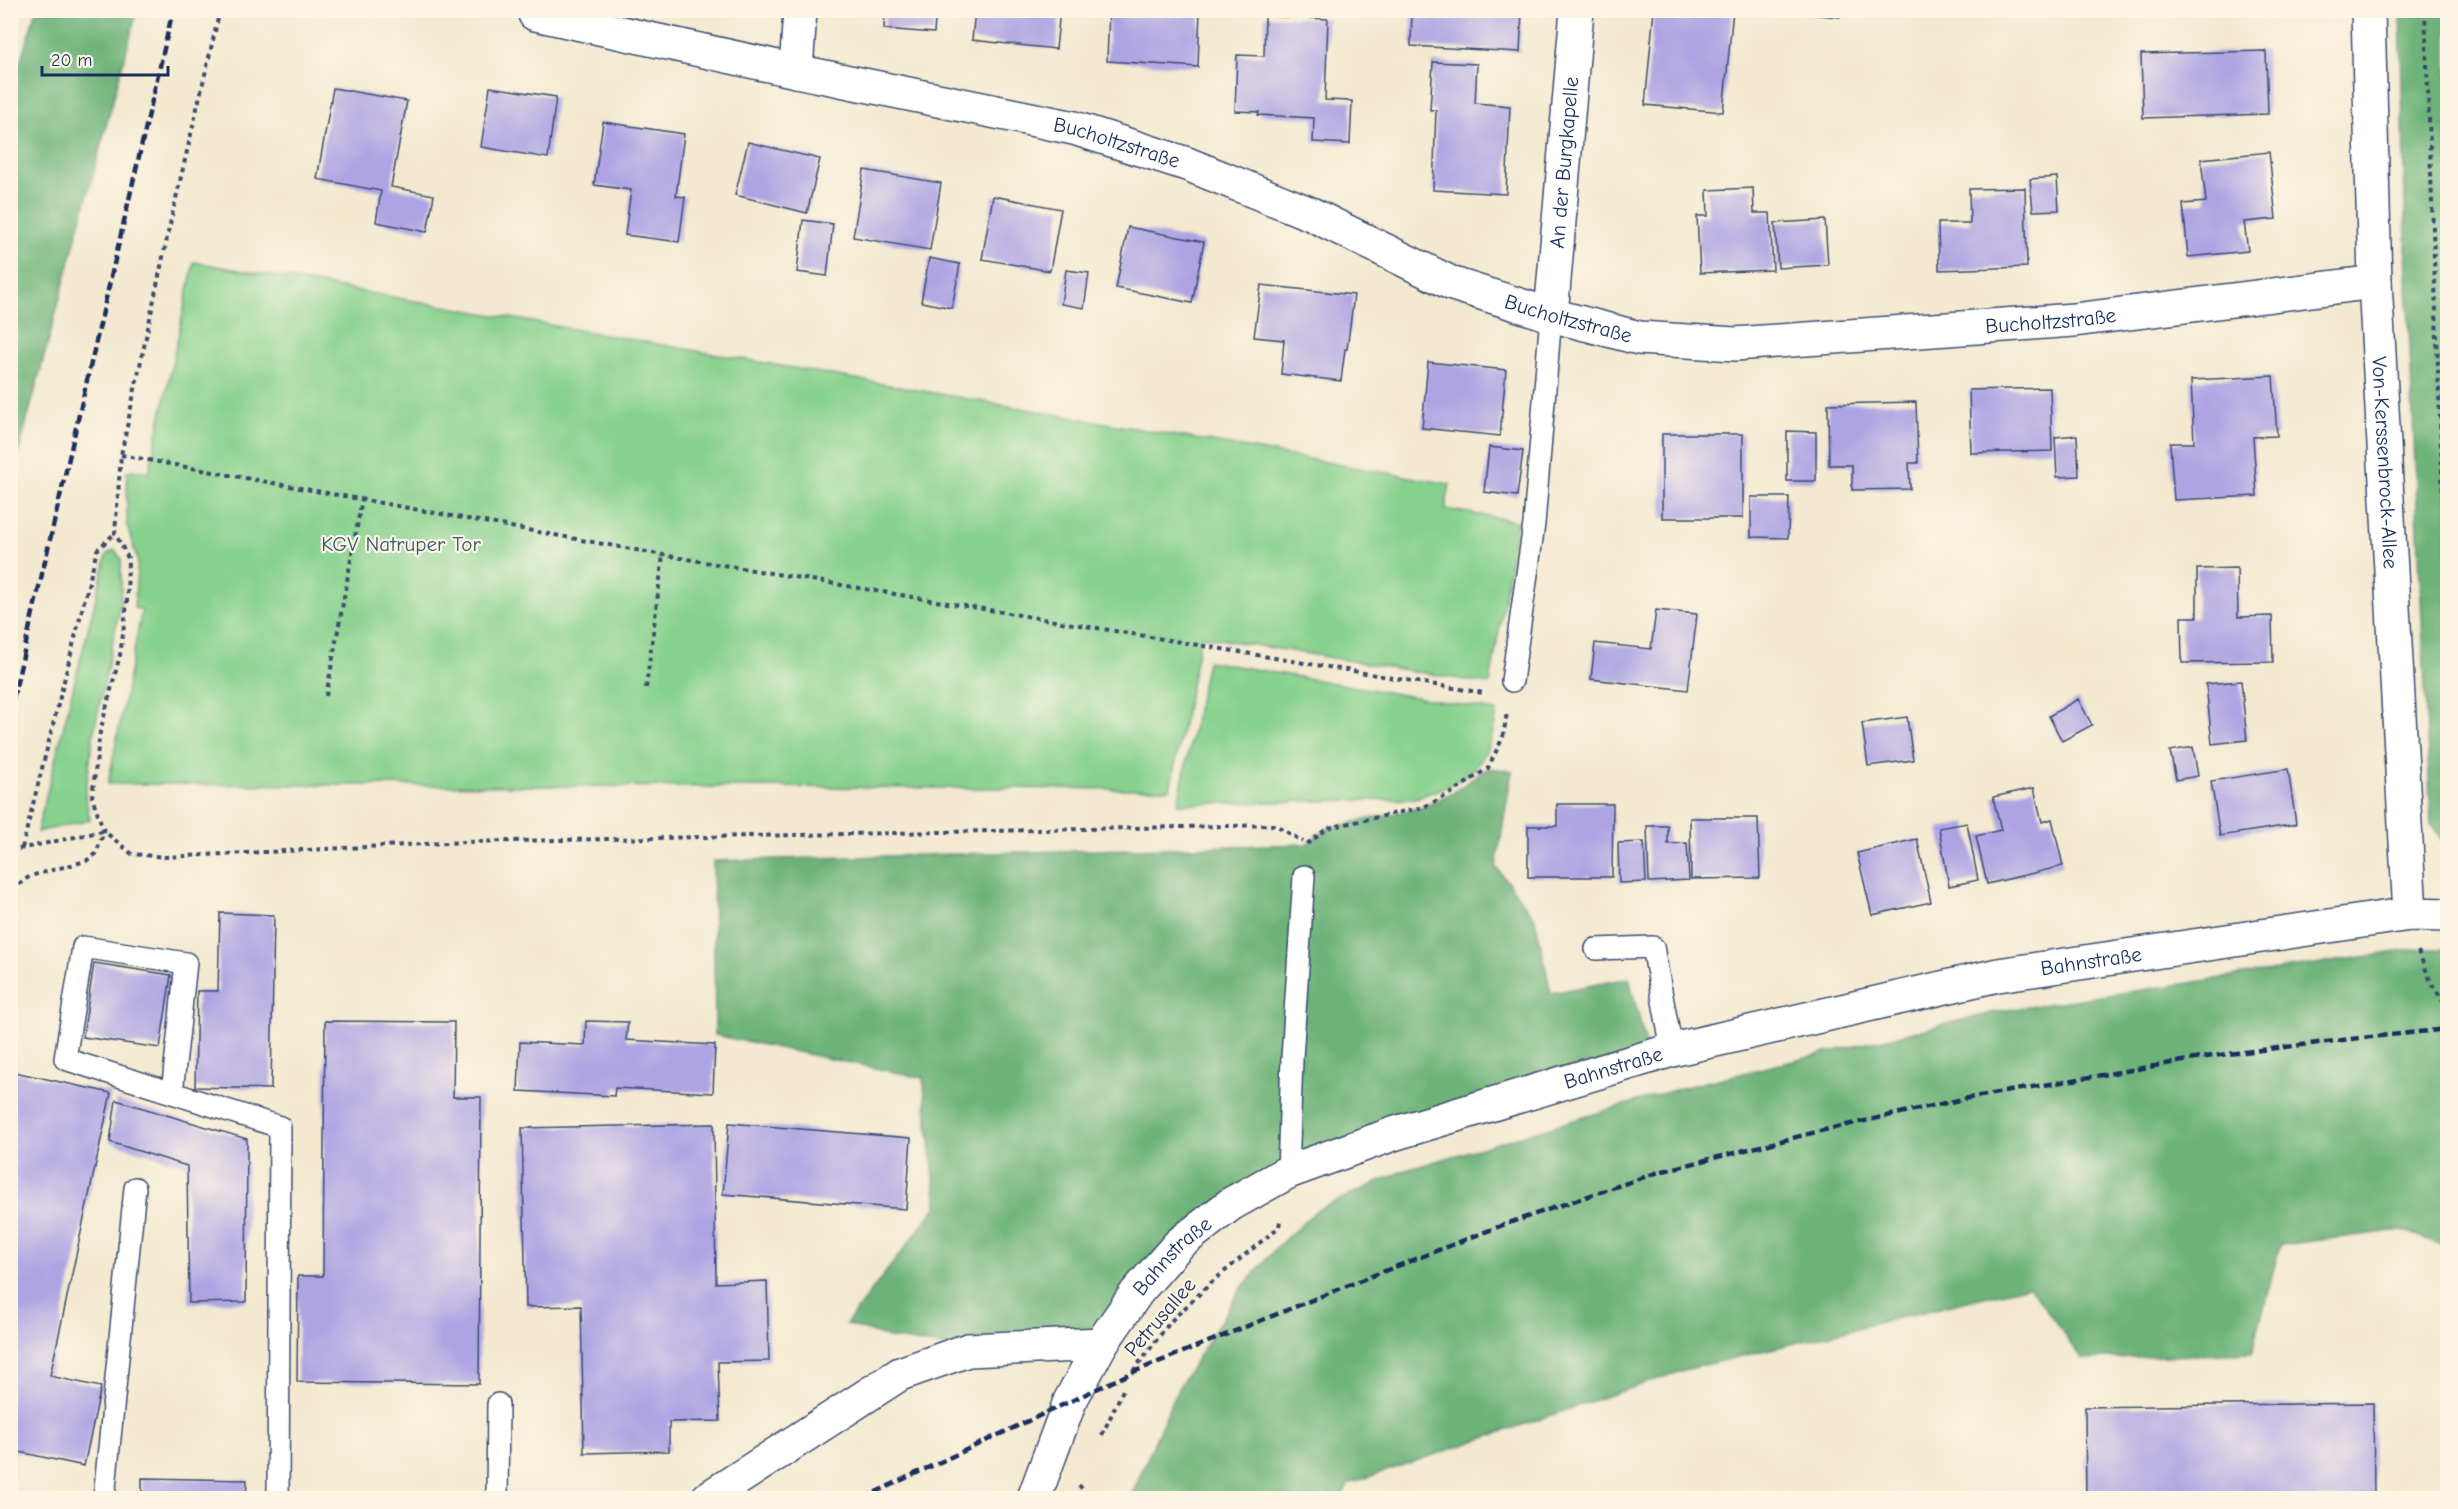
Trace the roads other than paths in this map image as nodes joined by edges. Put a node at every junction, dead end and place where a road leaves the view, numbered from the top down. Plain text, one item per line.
1 (800, 10) edge
2 (1577, 10) edge
3 (2368, 10) edge
4 (535, 14) dead end
5 (796, 71) junction
6 (2375, 282) junction
7 (1551, 315) junction
8 (1511, 690) road end
9 (1304, 876) dead end
10 (2410, 914) junction
11 (2448, 915) edge
12 (1596, 949) dead end
13 (1672, 1050) junction
14 (172, 1093) junction
15 (1288, 1172) junction
16 (135, 1188) dead end
17 (1101, 1344) junction
18 (498, 1404) dead end
19 (104, 1498) edge
20 (278, 1498) edge
21 (497, 1498) edge
22 (708, 1498) edge
23 (1034, 1498) edge

1 - 5 street
2 - 7 street, An der Burgkapelle
3 - 6 street, Von-Kerssenbrock-Allee
4 - 5 street, Bucholtzstraße
5 - 7 street, Bucholtzstraße
6 - 7 street, Bucholtzstraße
6 - 10 street, Von-Kerssenbrock-Allee
7 - 8 lane
9 - 15 lane
10 - 11 street, Bahnstraße
10 - 13 street, Bahnstraße
12 - 13 lane, Bahnstraße
13 - 15 street, Bahnstraße
14 - 14 lane
14 - 20 lane
15 - 17 street, Bahnstraße
16 - 19 lane
17 - 22 street
17 - 23 street, Bahnstraße
18 - 21 lane

